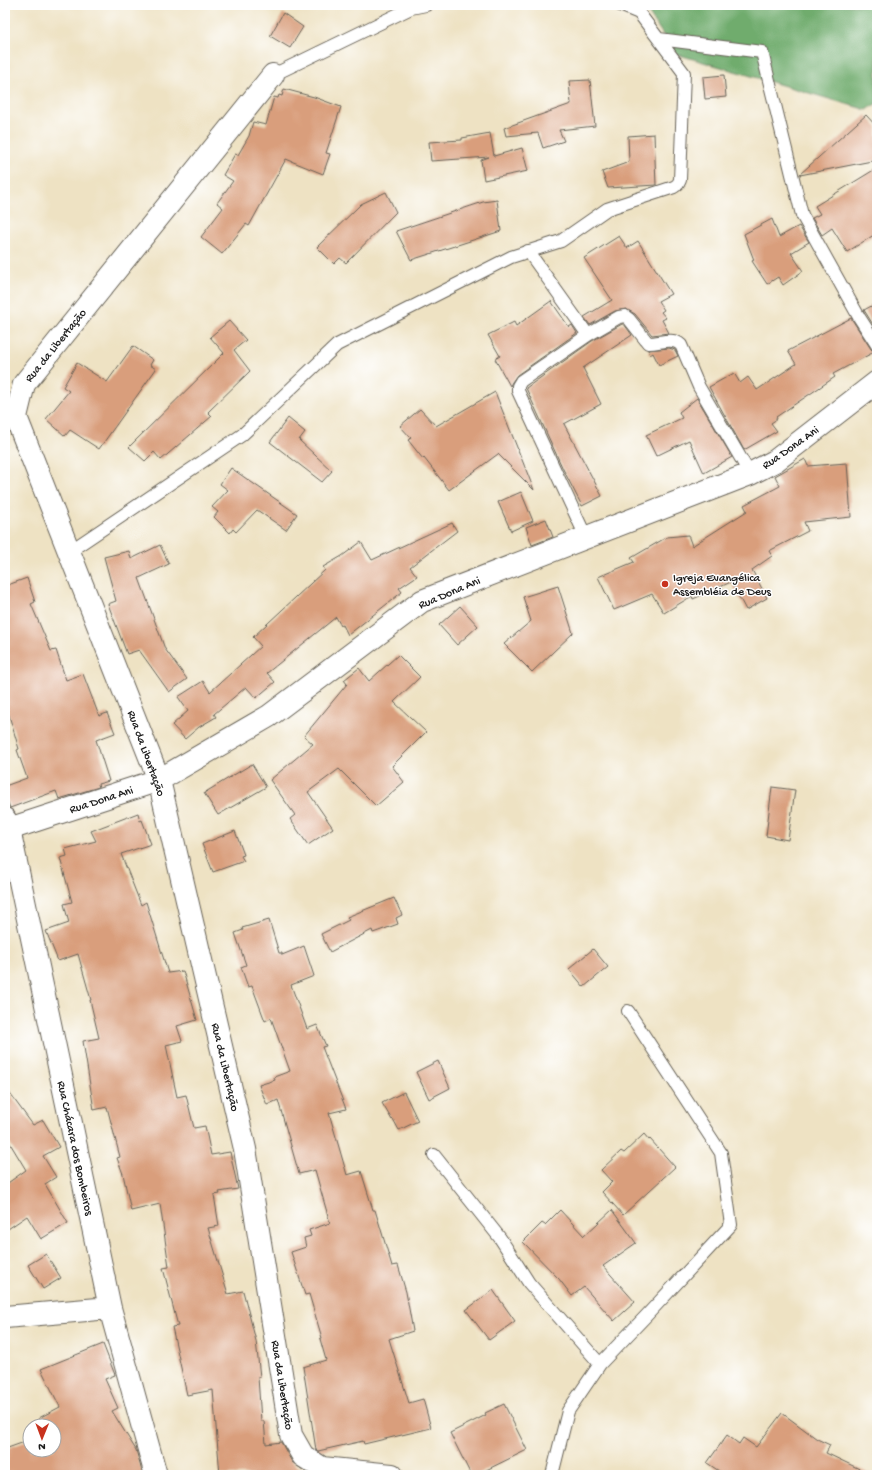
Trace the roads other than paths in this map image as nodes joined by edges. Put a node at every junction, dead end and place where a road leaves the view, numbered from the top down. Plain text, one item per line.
1 (426, 5) edge
2 (620, 5) edge
3 (658, 39) junction
4 (273, 75) joint
5 (528, 252) junction
6 (588, 336) junction
7 (877, 345) edge
8 (877, 382) edge
9 (750, 474) junction
10 (586, 537) junction
11 (70, 551) junction
12 (159, 780) junction
13 (7, 824) edge
14 (628, 1011) dead end
15 (434, 1155) dead end
16 (110, 1308) junction
17 (5, 1317) edge
18 (600, 1364) junction
19 (156, 1475) edge
20 (392, 1475) edge
21 (552, 1475) edge

1 - 4 lane
2 - 3 lane
3 - 5 lane
3 - 7 lane
4 - 11 street, Rua da Libertação
5 - 6 lane
5 - 11 lane
6 - 9 lane
6 - 10 lane
8 - 9 street, Rua Dona Ani
9 - 10 street, Rua Dona Ani
10 - 12 street, Rua Dona Ani
11 - 12 street, Rua da Libertação
12 - 13 street, Rua Dona Ani
12 - 20 street, Rua da Libertação
13 - 16 street, Rua Chácara dos Bombeiros
14 - 18 lane
15 - 18 lane
16 - 17 street
16 - 19 street, Rua Chácara dos Bombeiros
18 - 21 lane

